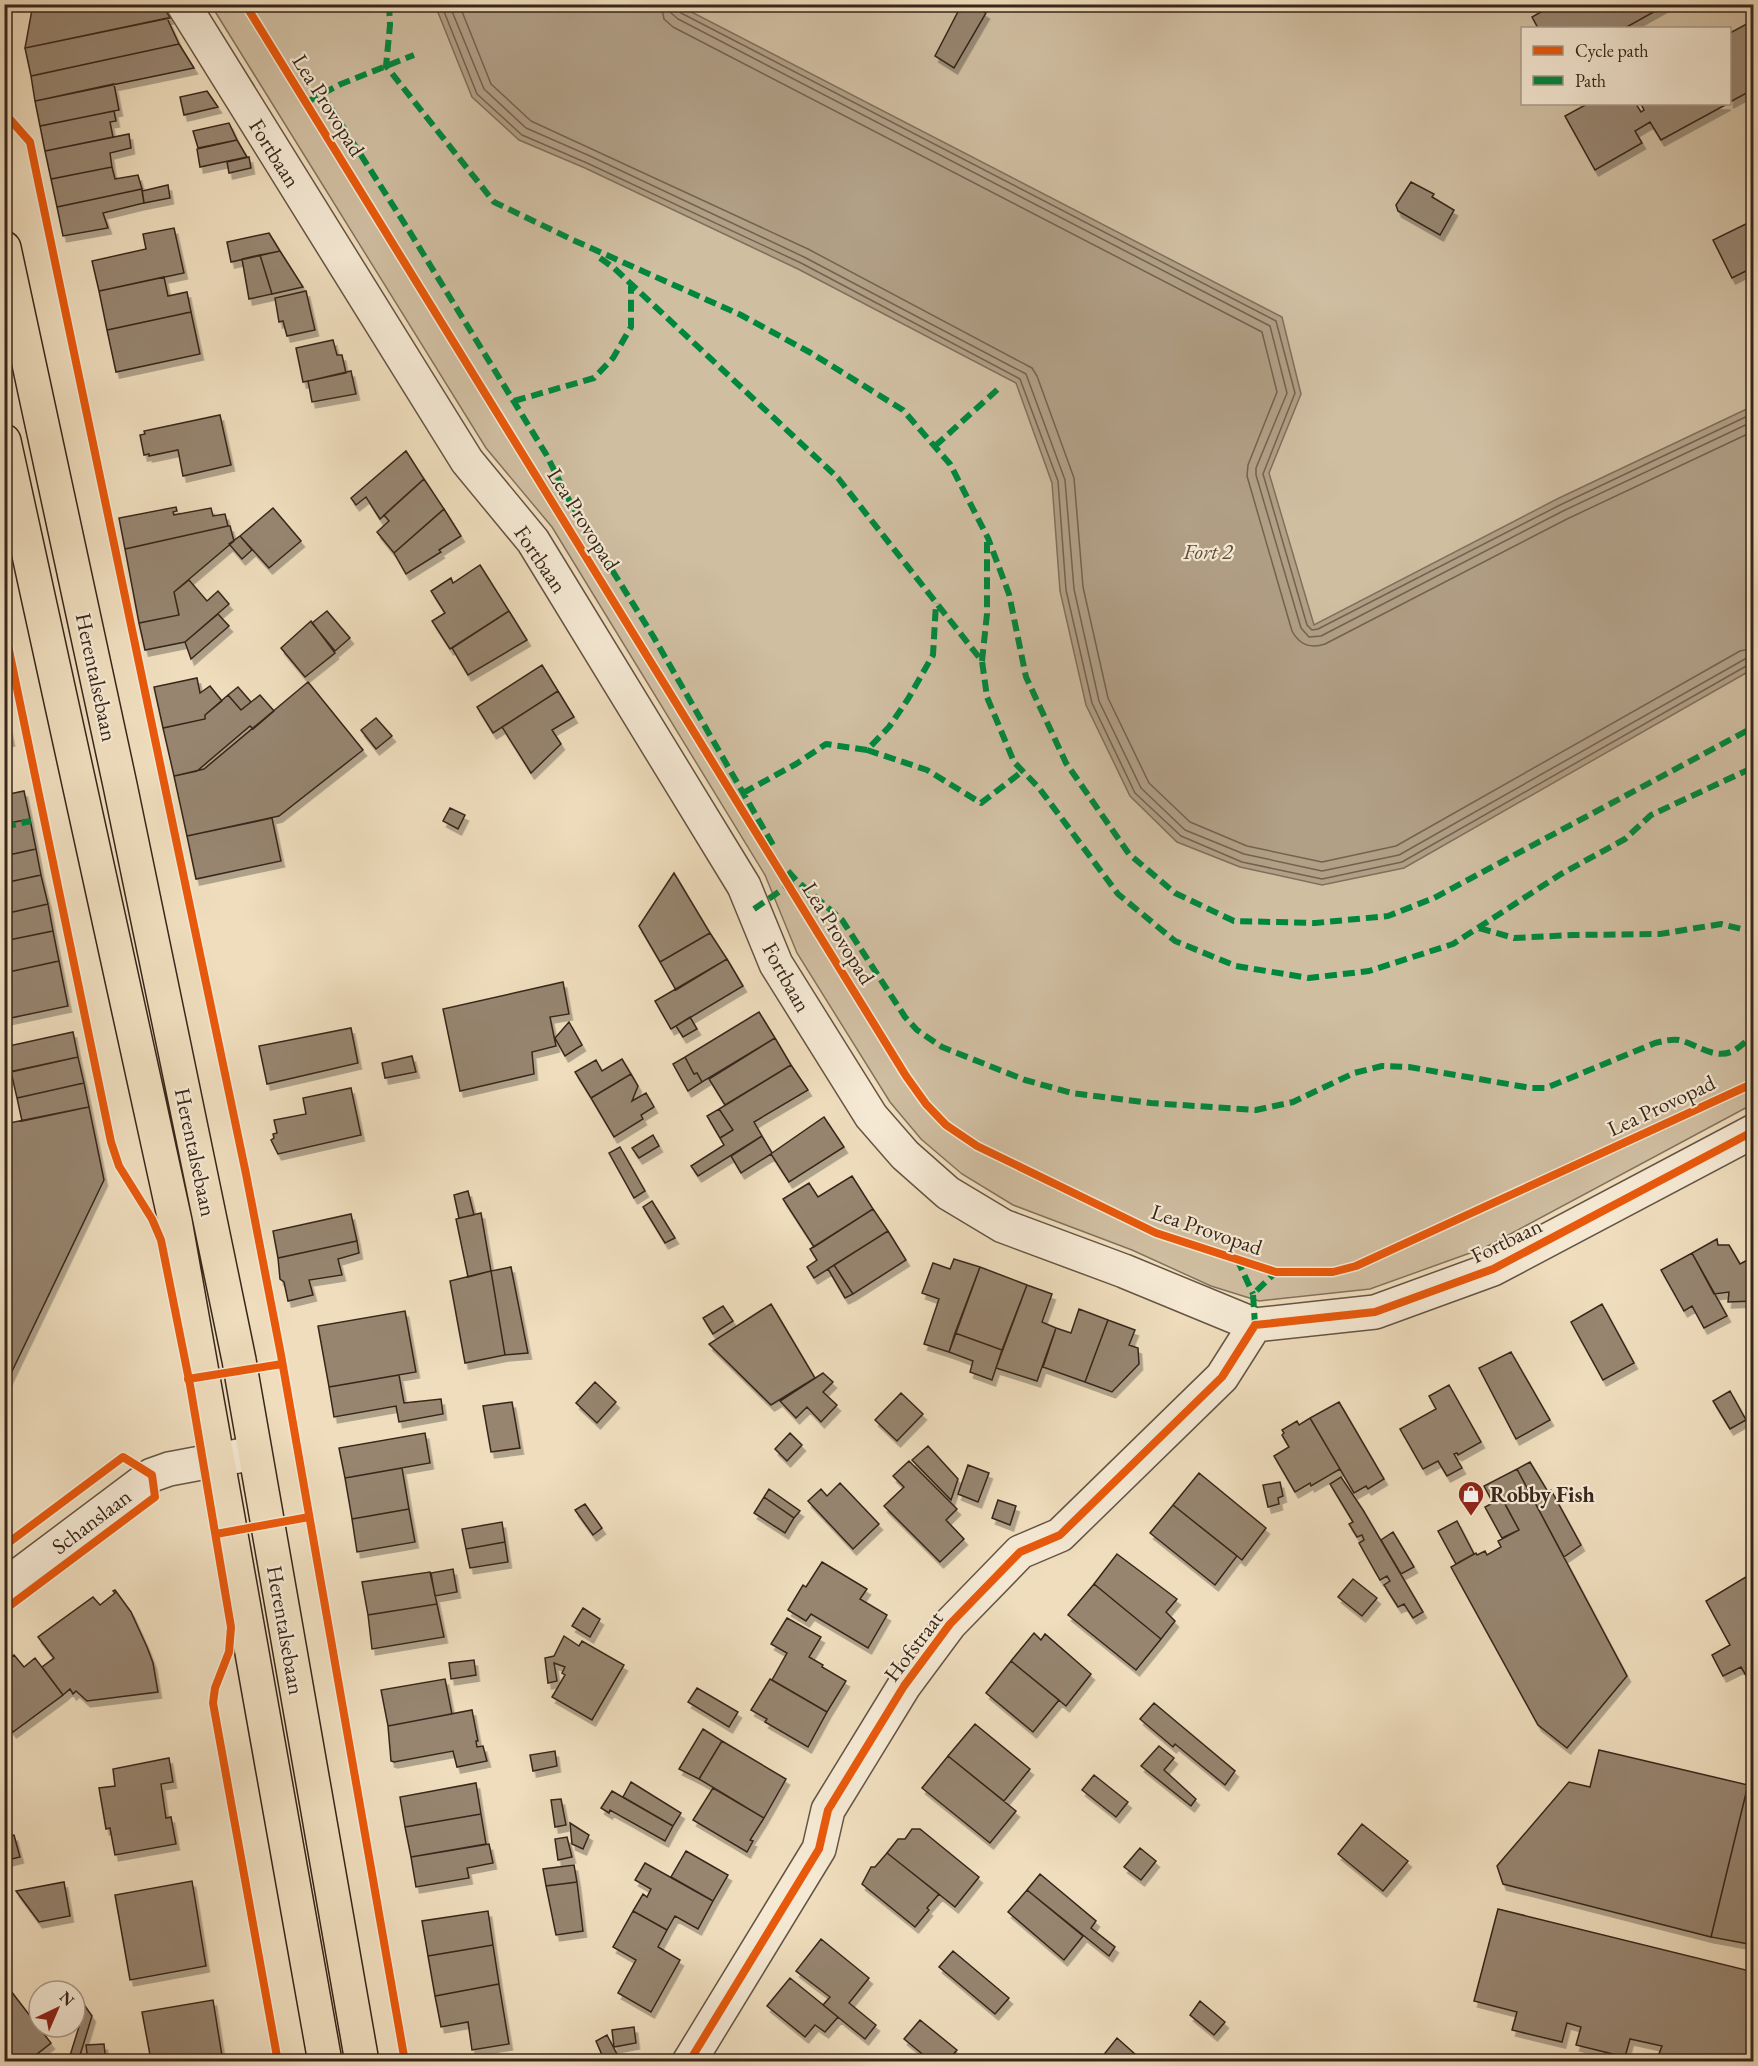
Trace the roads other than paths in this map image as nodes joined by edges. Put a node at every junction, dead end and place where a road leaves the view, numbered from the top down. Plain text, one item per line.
1 (183, 4) edge
2 (4, 248) edge
3 (4, 441) edge
4 (13, 517) edge
5 (1754, 1131) edge
6 (1255, 1325) junction
7 (254, 1453) junction
8 (218, 1460) junction
9 (4, 1586) edge
10 (325, 2061) edge
11 (362, 2061) edge
12 (690, 2061) edge

1 - 6 street, Fortbaan
2 - 7 main road, Herentalsebaan
3 - 4 main road, Herentalsebaan
4 - 8 main road, Herentalsebaan
5 - 6 street, Fortbaan
6 - 12 street, Hofstraat
7 - 8 street, Schanslaan
7 - 11 main road, Herentalsebaan
8 - 9 street, Schanslaan
8 - 10 main road, Herentalsebaan

